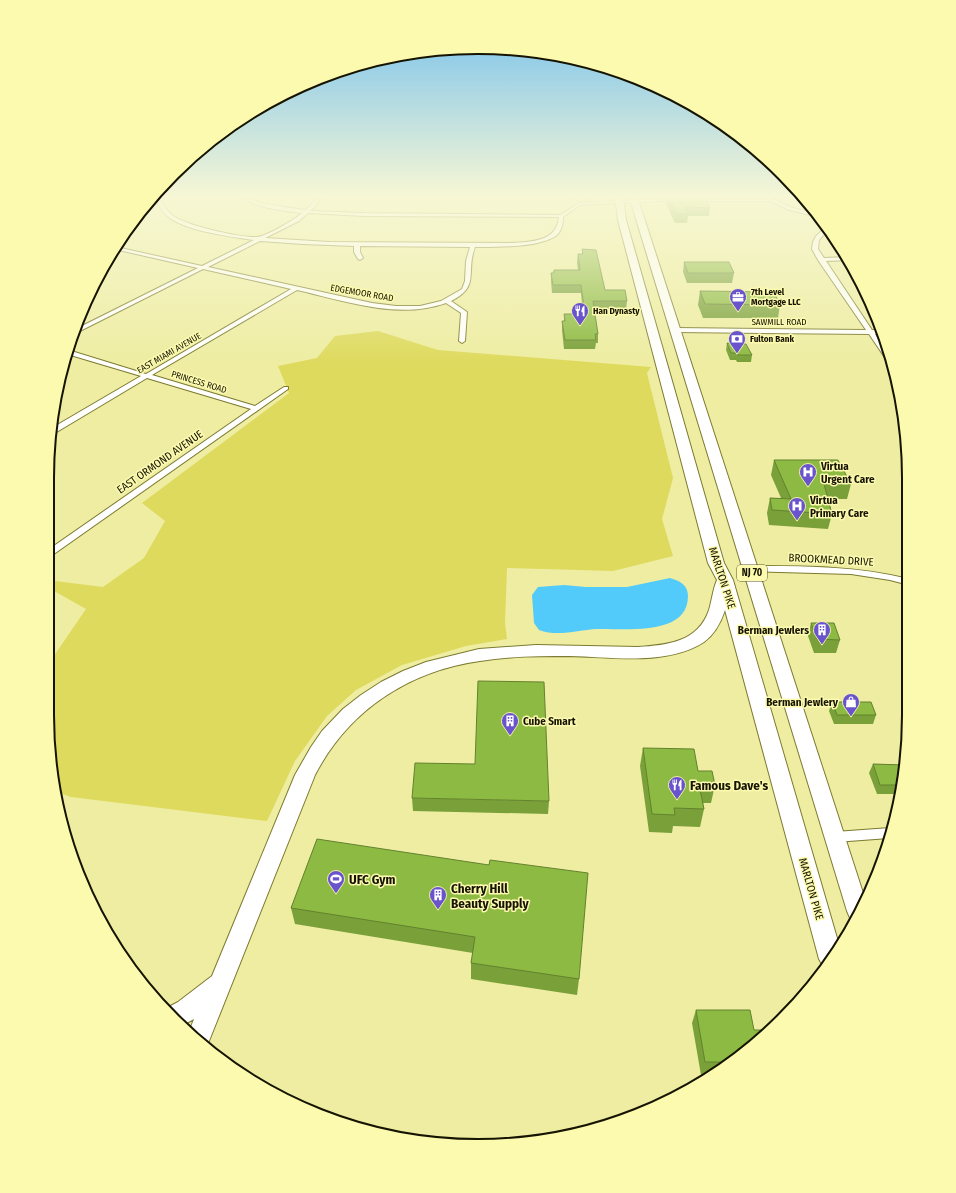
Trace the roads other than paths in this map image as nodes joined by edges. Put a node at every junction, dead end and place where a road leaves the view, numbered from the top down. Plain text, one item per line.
1 (132, 252) edge
2 (232, 252) edge
3 (357, 252) edge
4 (470, 252) edge
5 (631, 252) edge
6 (647, 252) edge
7 (816, 252) edge
8 (360, 258) dead end
9 (841, 259) edge
10 (821, 260) junction
11 (201, 267) junction
12 (295, 289) junction
13 (447, 301) junction
14 (82, 329) edge
15 (676, 330) junction
16 (871, 332) junction
17 (876, 332) edge
18 (462, 341) dead end
19 (881, 347) edge
20 (73, 354) edge
21 (147, 376) junction
22 (286, 388) dead end
23 (257, 409) junction
24 (57, 428) edge
25 (54, 550) edge
26 (751, 569) junction
27 (725, 580) junction
28 (902, 581) edge
29 (885, 833) edge
30 (835, 837) junction
31 (856, 906) edge
32 (829, 953) edge
33 (218, 985) junction
34 (178, 1015) edge
35 (199, 1035) edge

1 - 11 street, EDGEMOOR ROAD
2 - 11 street
3 - 8 street
4 - 13 street, EDGEMOOR ROAD
5 - 27 highway, MARLTON PIKE / NJ 70
6 - 15 highway, NJ 70
7 - 10 street
9 - 10 street
10 - 16 street
11 - 12 street, EDGEMOOR ROAD
11 - 14 street
12 - 13 street, EDGEMOOR ROAD
12 - 21 street, EAST MIAMI AVENUE
13 - 18 street
15 - 16 street, SAWMILL ROAD
15 - 26 highway, NJ 70
16 - 17 street, SAWMILL ROAD
16 - 19 street
20 - 21 street, PRINCESS ROAD
21 - 23 street, PRINCESS ROAD
21 - 24 street, EAST MIAMI AVENUE
22 - 23 street, EAST ORMOND AVENUE
23 - 25 street, EAST ORMOND AVENUE
26 - 28 street, BROOKMEAD DRIVE
26 - 30 highway, NJ 70
27 - 32 highway, MARLTON PIKE / NJ 70
27 - 33 highway
29 - 30 street
30 - 31 highway, NJ 70
33 - 34 highway
33 - 35 highway

